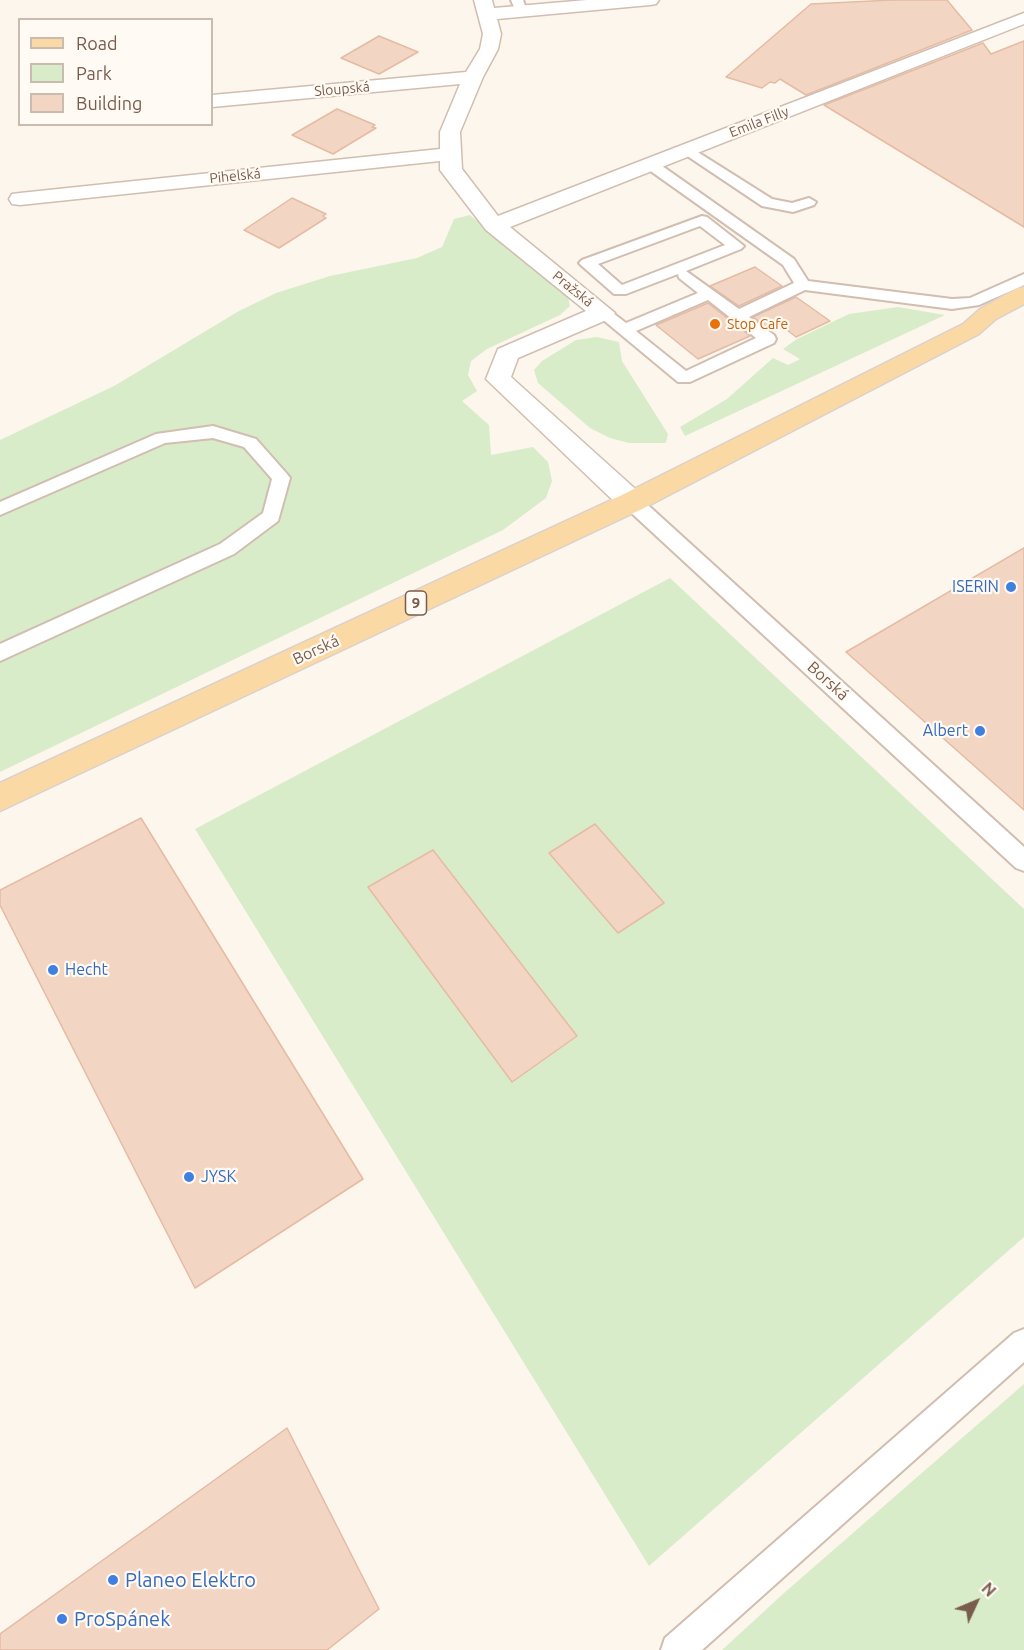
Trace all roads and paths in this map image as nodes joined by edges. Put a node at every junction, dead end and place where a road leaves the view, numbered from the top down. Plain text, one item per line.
1 (651, 0) edge
2 (519, 5) edge
3 (485, 7) edge
4 (1024, 18) edge
5 (474, 77) junction
6 (213, 100) edge
7 (688, 150) junction
8 (451, 154) junction
9 (650, 164) junction
10 (20, 199) dead end
11 (809, 202) dead end
12 (494, 225) junction
13 (653, 238) junction
14 (612, 253) junction
15 (595, 269) junction
16 (685, 270) junction
17 (558, 277) junction
18 (1024, 279) edge
19 (645, 281) junction
20 (611, 282) junction
21 (803, 285) junction
22 (709, 294) junction
23 (1024, 294) edge
24 (596, 308) junction
25 (738, 315) junction
26 (1024, 316) edge
27 (972, 329) junction
28 (625, 330) junction
29 (632, 502) junction
30 (0, 509) edge
31 (0, 653) edge
32 (0, 798) edge
33 (1024, 861) edge
34 (1024, 1343) edge
35 (677, 1650) edge

1 - 2 street
2 - 3 street
3 - 5 street, Pražská
4 - 7 street, Emila Filly
5 - 6 street, Sloupská
5 - 8 street, Pražská
7 - 9 street, Emila Filly
7 - 11 lane
8 - 10 street, Pihelská
8 - 12 street, Pražská
9 - 12 street, Emila Filly
9 - 21 lane
12 - 17 street, Pražská
13 - 14 lane
13 - 16 lane
13 - 16 lane
14 - 15 lane
14 - 19 lane
15 - 17 lane
15 - 20 lane
16 - 19 lane
16 - 22 lane
17 - 24 street, Pražská
18 - 21 lane
19 - 20 lane
20 - 24 lane
21 - 25 lane
22 - 25 lane
22 - 28 lane
23 - 27 main road, Borská / 9
24 - 28 lane
24 - 29 street, Pražská
25 - 28 lane
26 - 27 main road, Borská / 9
27 - 29 main road, Borská / 9
29 - 32 main road, Borská / 9
29 - 33 lane, Borská
30 - 31 lane
34 - 35 lane

